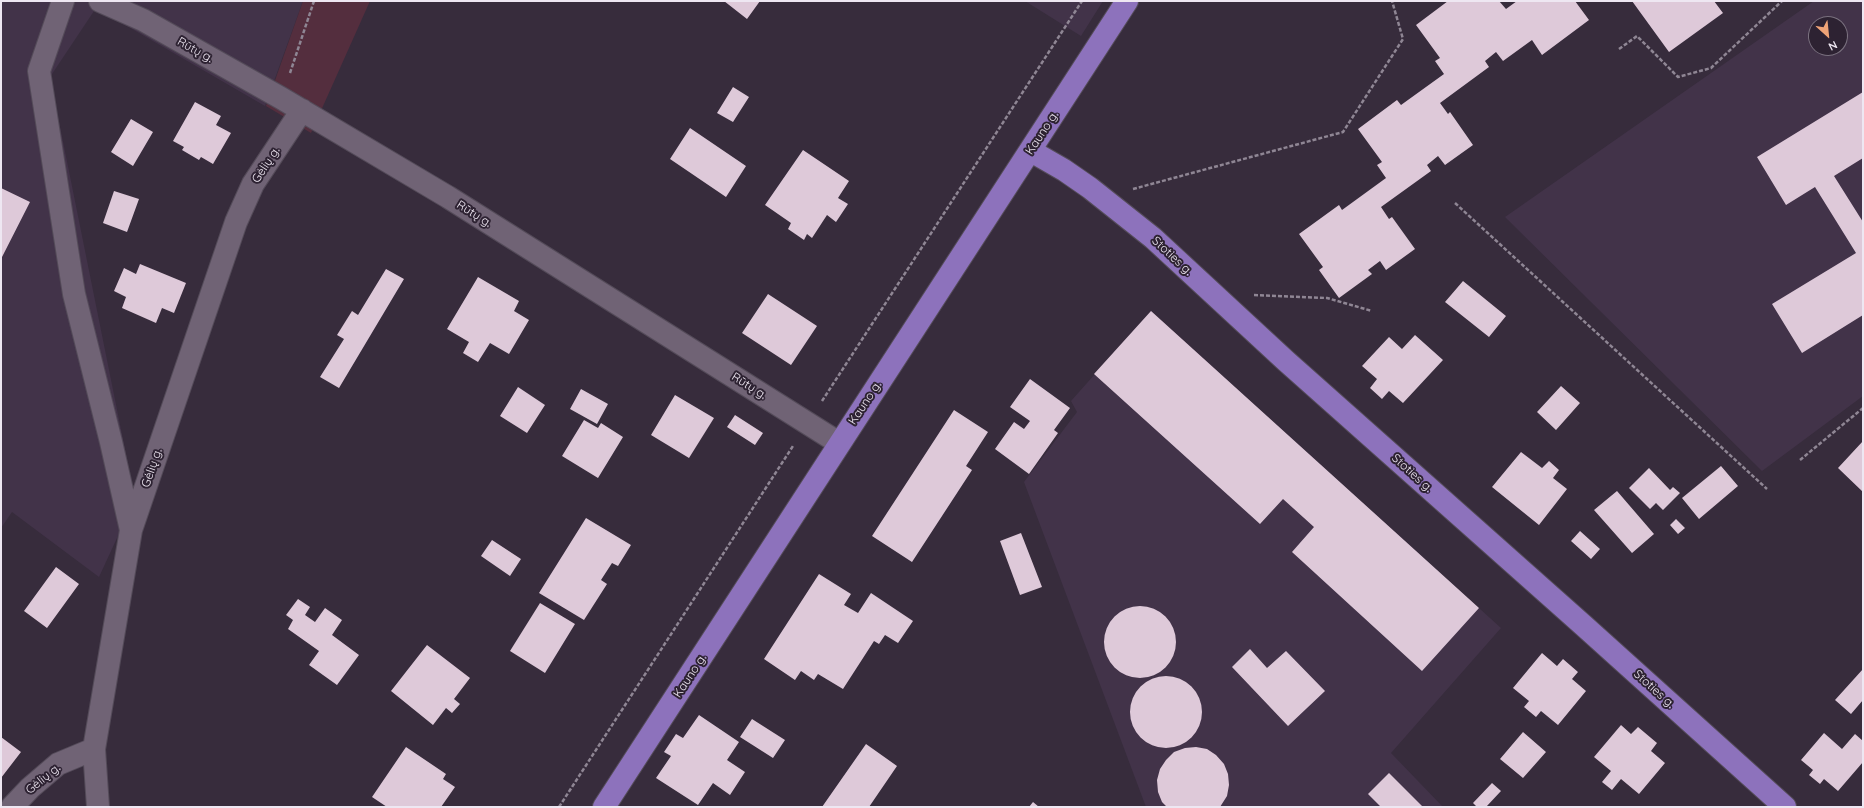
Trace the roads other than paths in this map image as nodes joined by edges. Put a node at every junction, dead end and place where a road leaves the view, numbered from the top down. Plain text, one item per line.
1 (63, 1) edge
2 (100, 1) edge
3 (1127, 1) edge
4 (302, 110) junction
5 (1031, 151) junction
6 (839, 443) junction
7 (131, 530) junction
8 (94, 750) junction
9 (12, 807) edge
10 (98, 807) edge
11 (604, 807) edge
12 (1785, 807) edge

1 - 7 street
2 - 4 street, Rūtų g.
3 - 5 main road, Kauno g.
4 - 6 street, Rūtų g.
4 - 7 street, Gėlių g.
5 - 6 main road, Kauno g.
5 - 12 main road, Stoties g.
6 - 11 main road, Kauno g.
7 - 8 street, Gėlių g.
8 - 9 street, Gėlių g.
8 - 10 street

